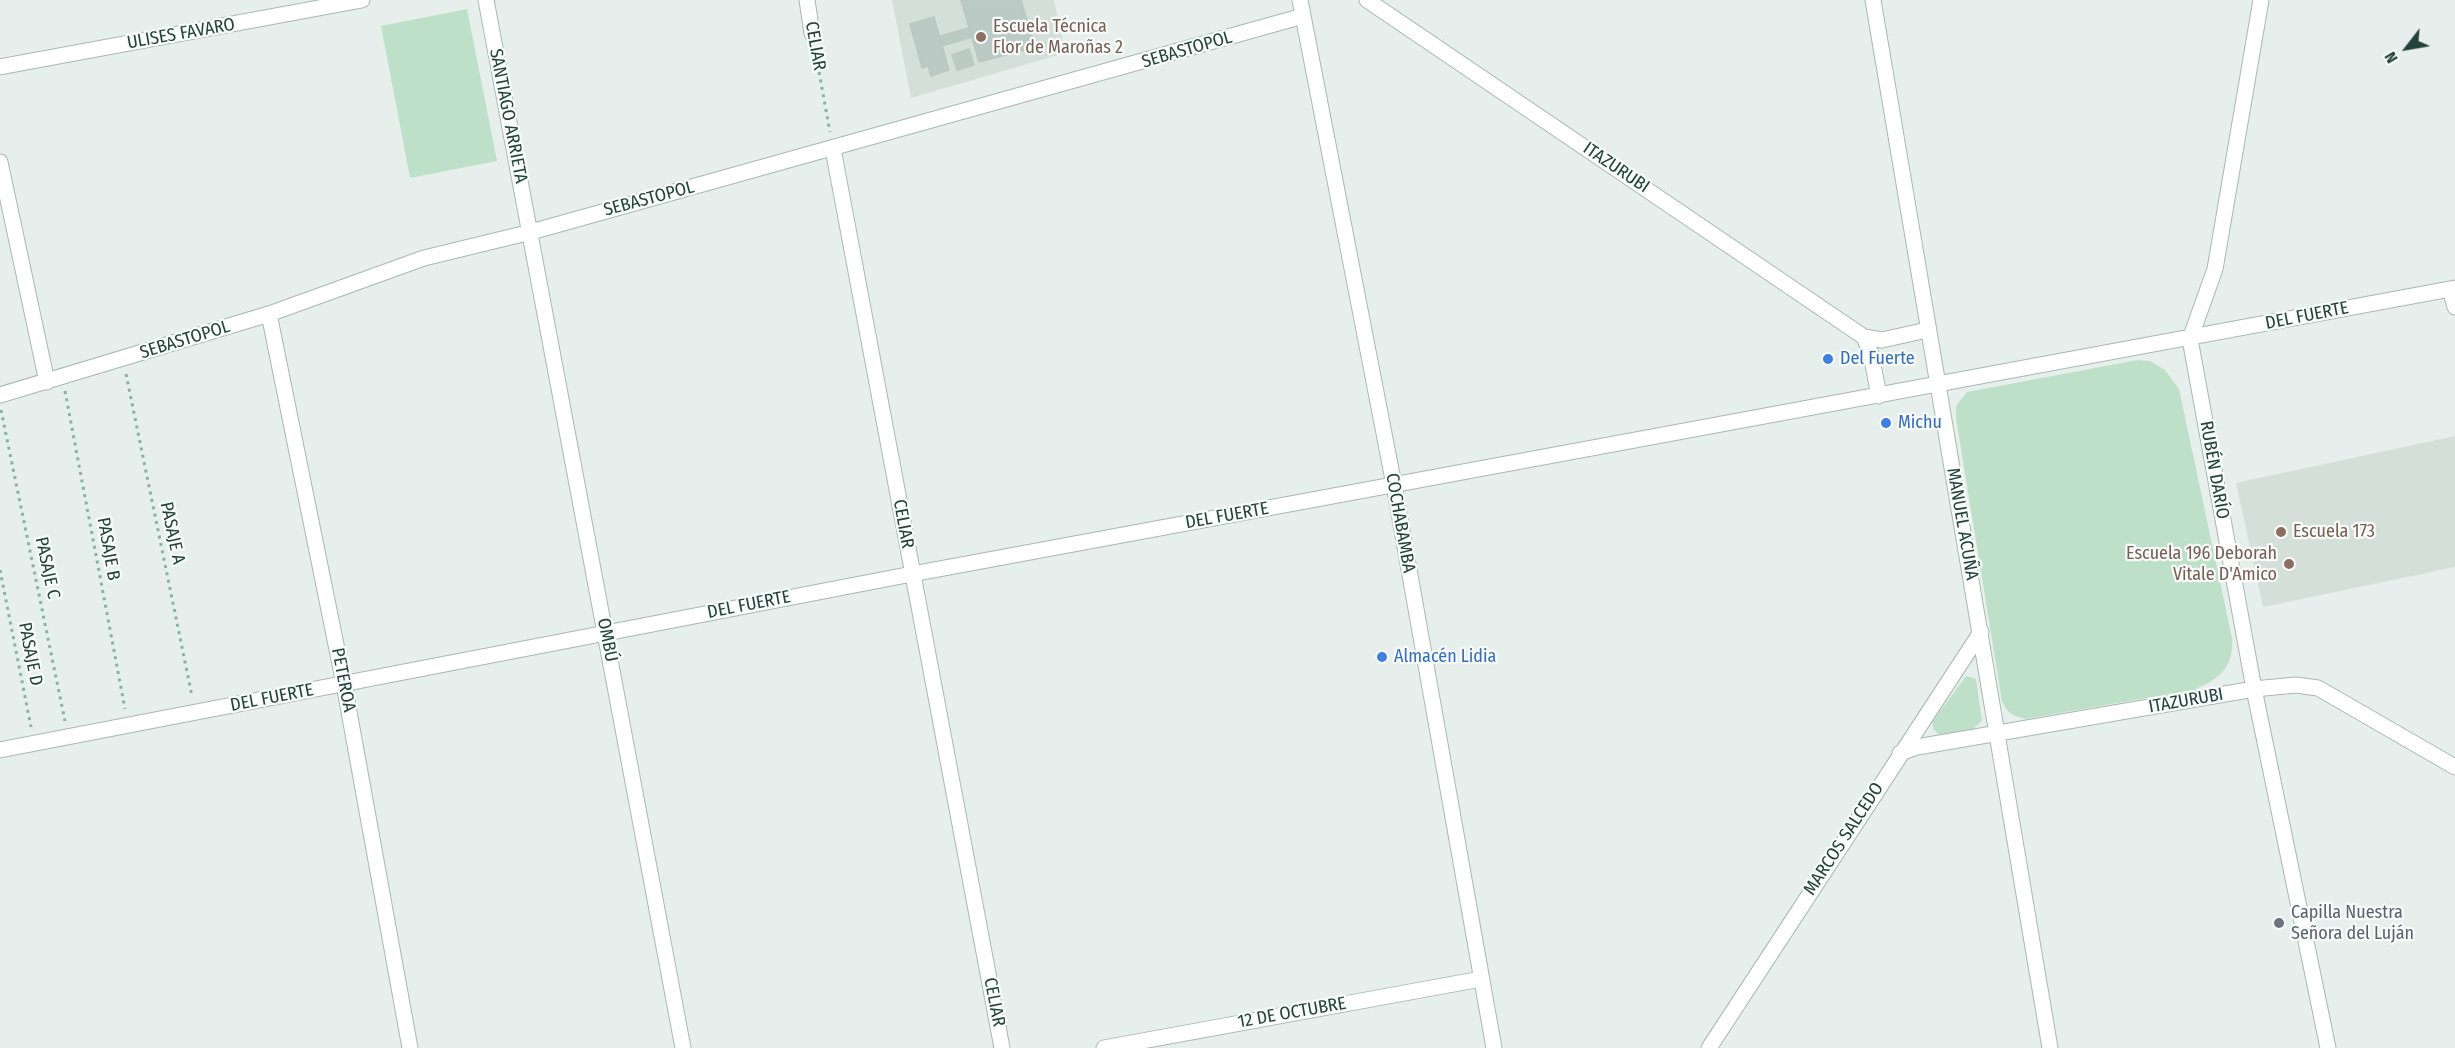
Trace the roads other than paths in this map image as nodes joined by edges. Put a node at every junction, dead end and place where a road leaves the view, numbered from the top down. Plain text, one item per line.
1 (362, 0) edge
2 (486, 0) edge
3 (807, 0) edge
4 (1300, 0) edge
5 (1367, 0) edge
6 (1873, 0) edge
7 (2261, 0) edge
8 (1303, 16) junction
9 (812, 34) road end
10 (0, 67) edge
11 (833, 149) junction
12 (0, 162) edge
13 (531, 232) junction
14 (2452, 288) edge
15 (2455, 307) edge
16 (269, 314) junction
17 (1928, 330) junction
18 (1864, 337) junction
19 (2190, 339) junction
20 (47, 382) junction
21 (1938, 384) junction
22 (0, 395) edge
23 (1879, 396) junction
24 (1394, 485) junction
25 (912, 574) junction
26 (1981, 632) junction
27 (606, 633) junction
28 (344, 684) junction
29 (2254, 689) junction
30 (1998, 735) junction
31 (0, 750) edge
32 (1900, 753) junction
33 (2455, 767) edge
34 (1481, 979) junction
35 (410, 1048) edge
36 (683, 1048) edge
37 (1002, 1048) edge
38 (1104, 1048) edge
39 (1494, 1048) edge
40 (1709, 1048) edge
41 (2050, 1048) edge
42 (2328, 1048) edge

1 - 10 street, ULISES FAVARO
2 - 13 street, SANTIAGO ARRIETA
3 - 9 street, CELIAR
4 - 8 street, COCHABAMBA
5 - 18 street, ITAZURUBI
6 - 17 street, MANUEL ACUÑA
7 - 19 street
8 - 11 street, SEBASTOPOL
8 - 24 street, COCHABAMBA
11 - 13 street, SEBASTOPOL
11 - 25 street, CELIAR
12 - 20 street
13 - 16 street, SEBASTOPOL
13 - 27 street, OMBÚ
14 - 15 street
14 - 19 street, DEL FUERTE
16 - 20 street, SEBASTOPOL
16 - 28 street, PETEROA
17 - 18 street
17 - 21 street, MANUEL ACUÑA
18 - 23 street
19 - 21 street, DEL FUERTE
19 - 29 street, RUBÉN DARÍO
20 - 22 street, SEBASTOPOL
21 - 23 street, DEL FUERTE
21 - 26 street, MANUEL ACUÑA
23 - 24 street, DEL FUERTE
24 - 25 street, DEL FUERTE
24 - 34 street, COCHABAMBA
25 - 27 street, DEL FUERTE
25 - 37 street, CELIAR
26 - 30 street, MANUEL ACUÑA
26 - 32 street, MARCOS SALCEDO
27 - 28 street, DEL FUERTE
27 - 36 street, OMBÚ
28 - 31 street, DEL FUERTE
28 - 35 street, PETEROA
29 - 30 street, ITAZURUBI
29 - 33 street, ITAZURUBI
29 - 42 street, RUBÉN DARÍO
30 - 32 street, ITAZURUBI
30 - 41 street, MANUEL ACUÑA
32 - 40 street, MARCOS SALCEDO
34 - 38 street, 12 DE OCTUBRE
34 - 39 street, COCHABAMBA

